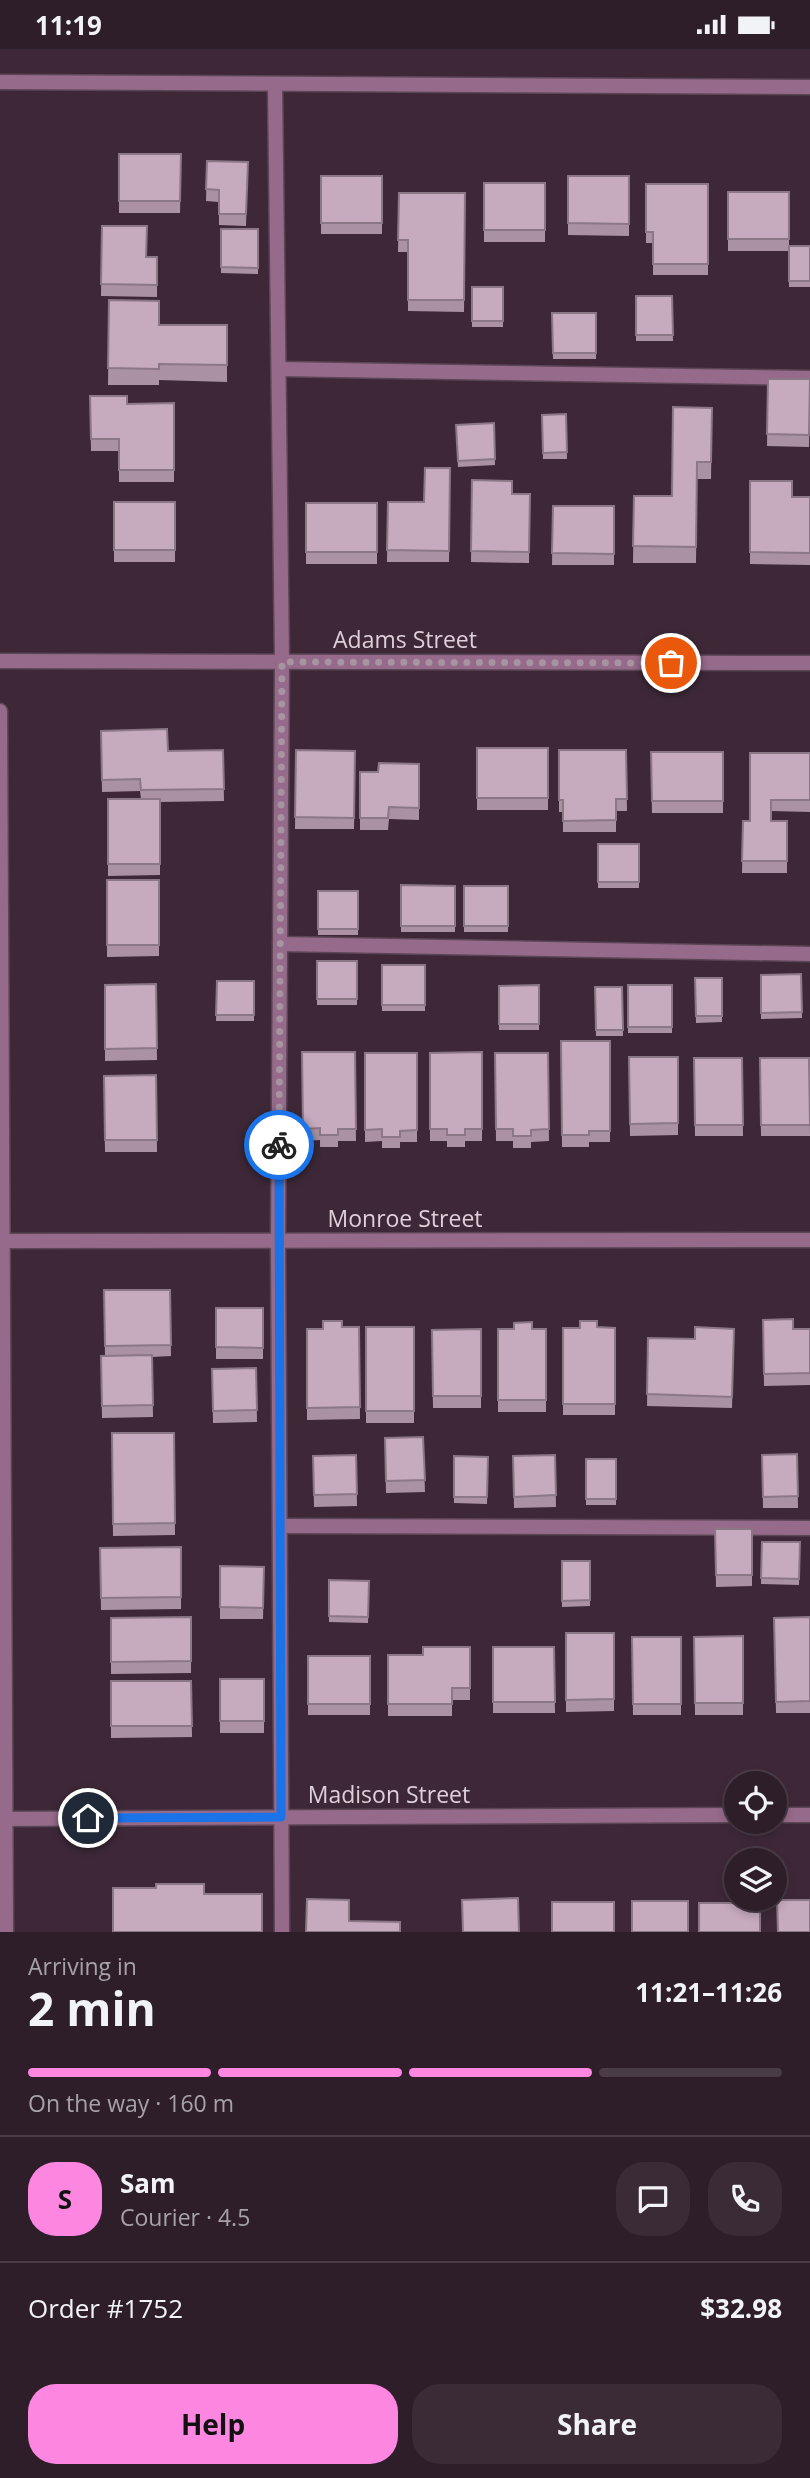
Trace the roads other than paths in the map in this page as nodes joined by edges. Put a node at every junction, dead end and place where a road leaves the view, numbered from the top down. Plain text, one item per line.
1 (0, 82) edge
2 (275, 83) junction
3 (810, 87) edge
4 (279, 369) junction
5 (810, 378) edge
6 (0, 661) edge
7 (282, 662) junction
8 (810, 663) edge
9 (0, 711) edge
10 (280, 944) junction
11 (1, 948) edge
12 (810, 954) edge
13 (810, 1240) edge
14 (1, 1241) edge
15 (278, 1241) junction
16 (2, 1523) edge
17 (280, 1526) junction
18 (810, 1528) edge
19 (724, 1815) edge
20 (787, 1815) edge
21 (810, 1815) edge
22 (281, 1817) junction
23 (3, 1819) edge
24 (6, 1932) edge
25 (282, 1932) edge

1 - 2 street
2 - 3 street
2 - 4 street
4 - 5 street
4 - 7 street
6 - 7 street, Adams Street
7 - 8 street, Adams Street
7 - 10 street
9 - 11 street
10 - 12 street
10 - 15 street
11 - 14 street
13 - 15 street, Monroe Street
14 - 15 street, Monroe Street
14 - 16 street
15 - 17 street
16 - 23 street
17 - 18 street
17 - 22 street
19 - 22 street, Madison Street
20 - 21 street
22 - 23 street, Madison Street
22 - 25 street
23 - 24 street

